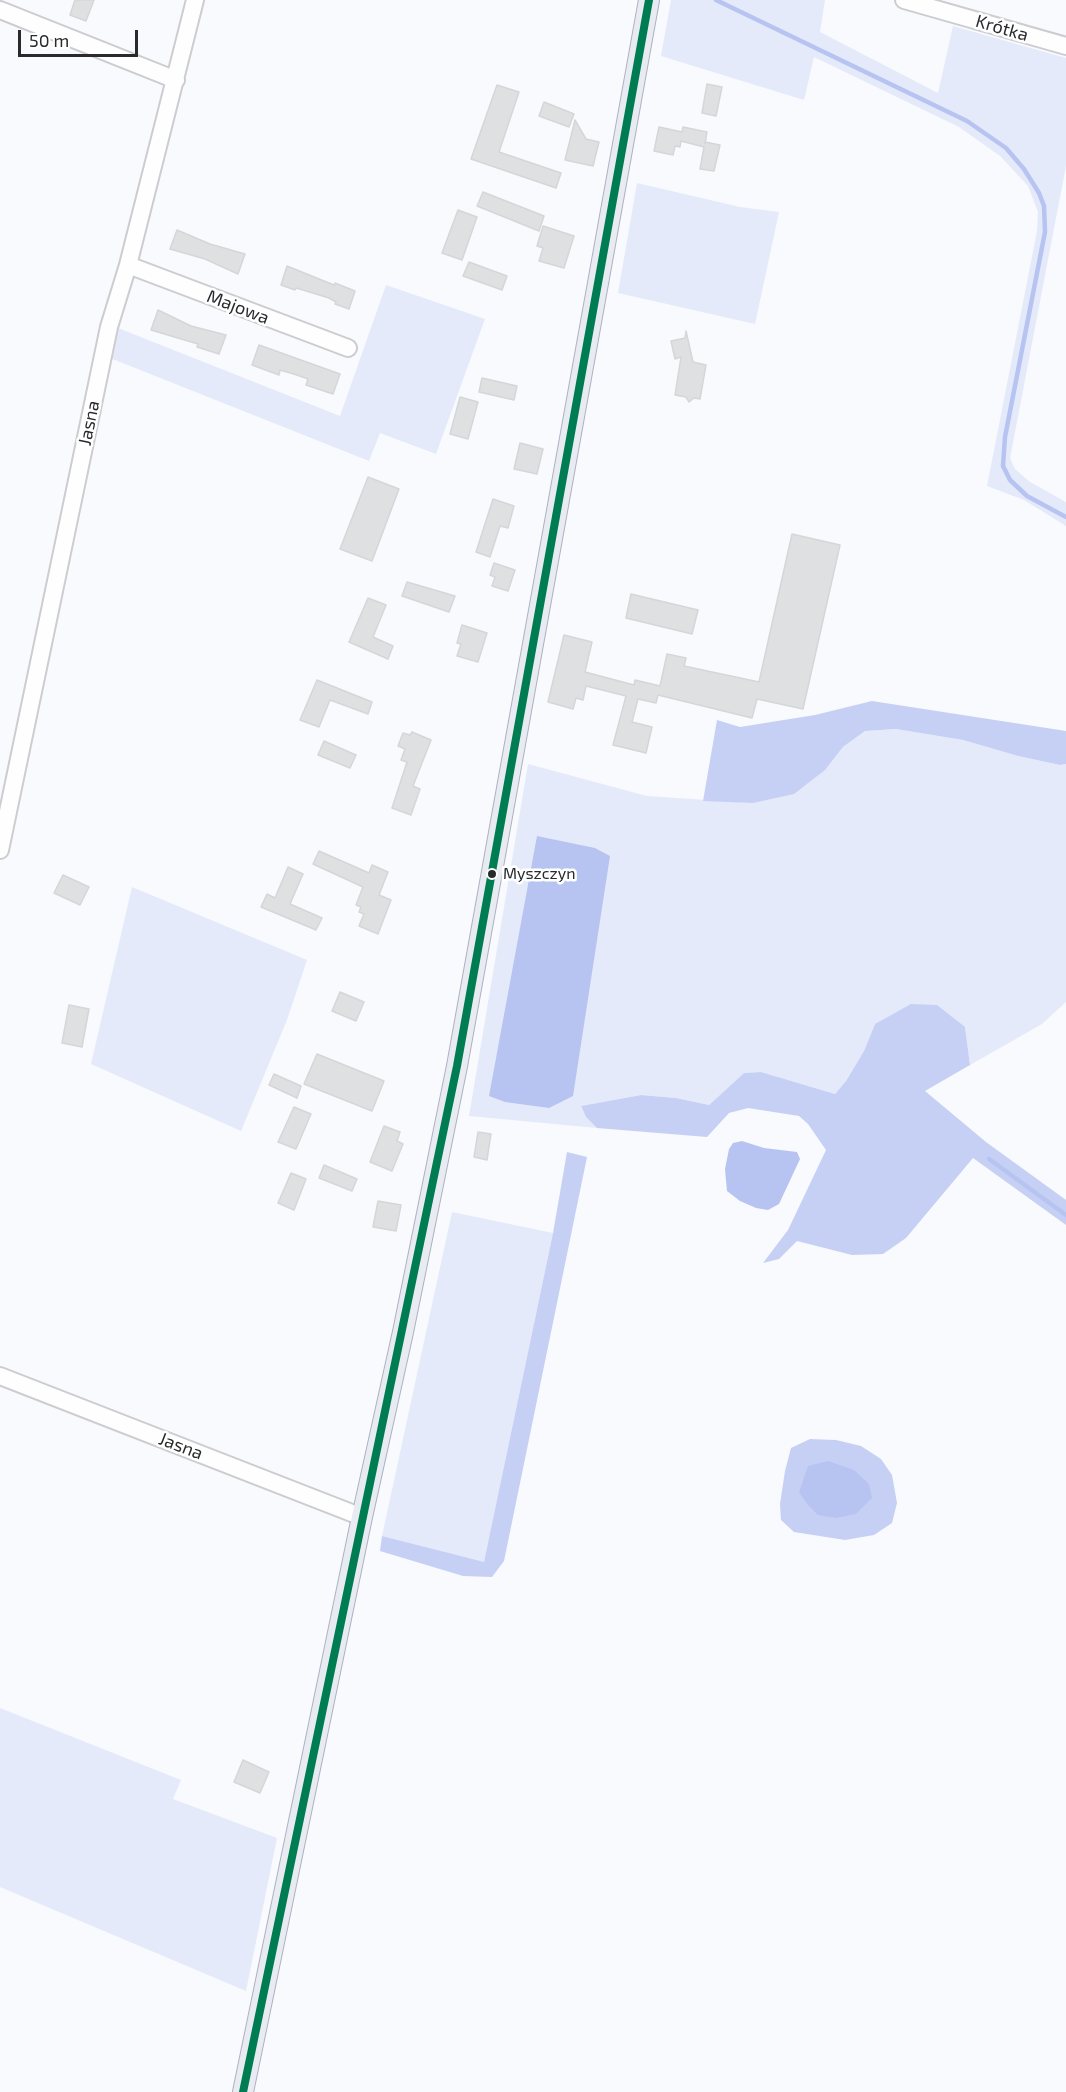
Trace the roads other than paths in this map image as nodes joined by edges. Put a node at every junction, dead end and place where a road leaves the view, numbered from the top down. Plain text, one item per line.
1 (195, 0) edge
2 (649, 0) edge
3 (904, 0) edge
4 (0, 10) edge
5 (1066, 46) edge
6 (176, 80) junction
7 (128, 265) junction
8 (348, 348) dead end
9 (0, 850) edge
10 (0, 1376) edge
11 (362, 1516) junction
12 (243, 2092) edge

1 - 6 street, Jasna
2 - 11 main road
3 - 5 street, Krótka
4 - 6 street
6 - 7 street, Jasna
7 - 8 street, Majowa
7 - 9 street, Jasna
10 - 11 street, Jasna
11 - 12 main road

